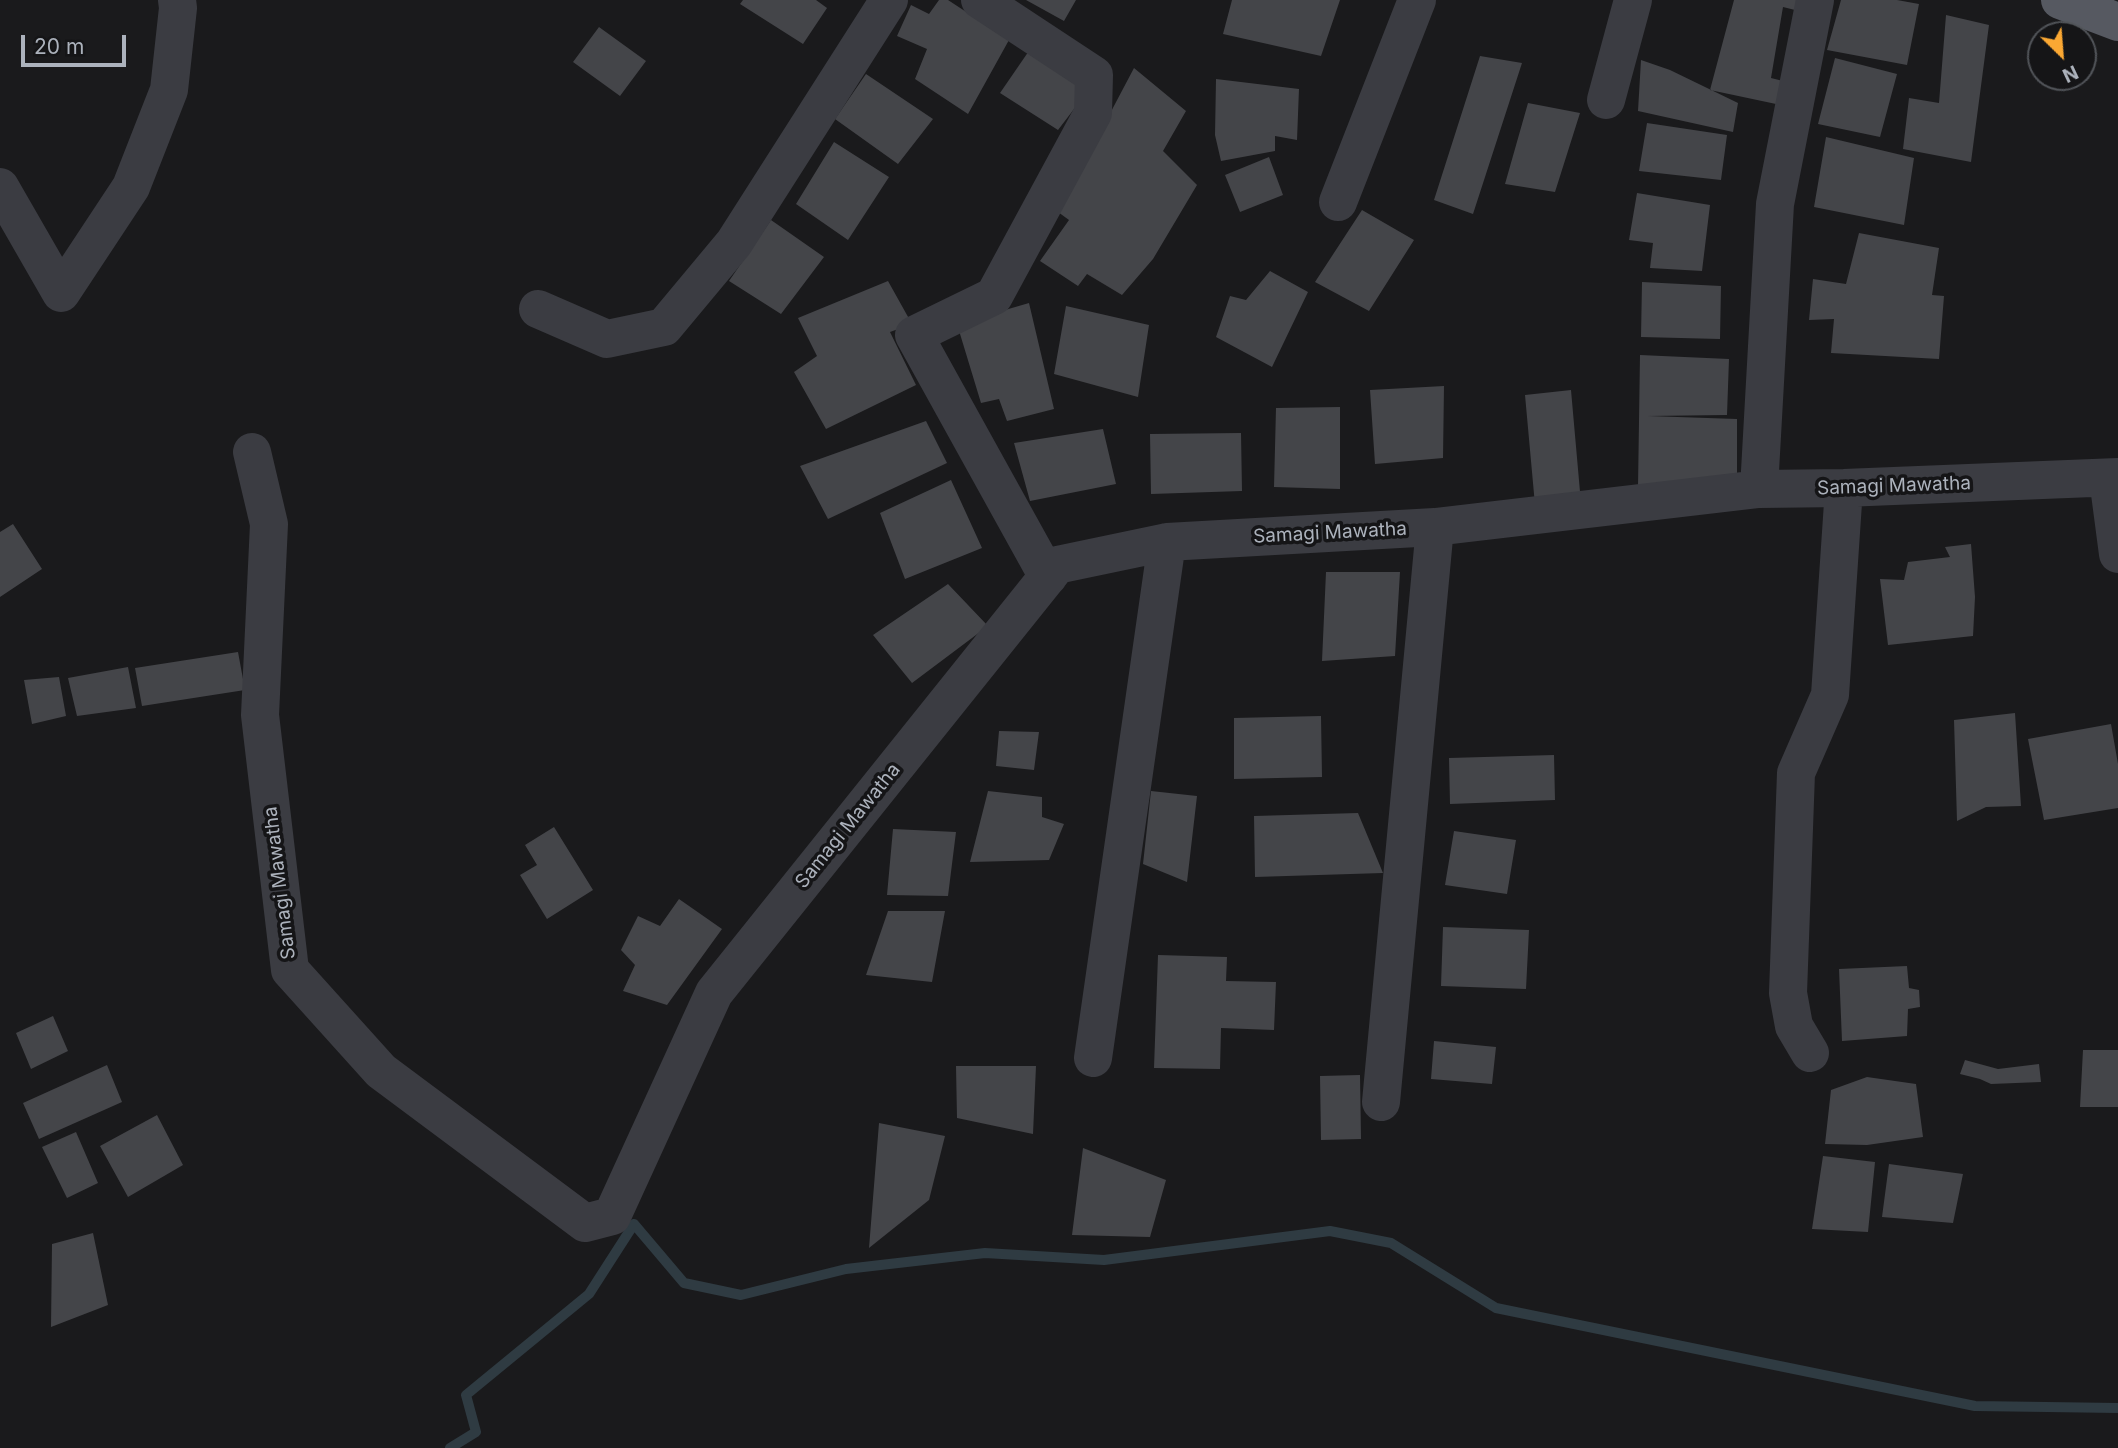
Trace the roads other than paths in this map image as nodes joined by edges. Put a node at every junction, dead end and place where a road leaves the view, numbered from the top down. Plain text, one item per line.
1 (177, 0) edge
2 (889, 0) edge
3 (980, 0) edge
4 (1418, 0) edge
5 (1633, 0) edge
6 (1815, 0) edge
7 (2060, 0) edge
8 (2118, 22) edge
9 (1606, 100) dead end
10 (0, 187) edge
11 (1338, 202) dead end
12 (538, 309) dead end
13 (253, 453) dead end
14 (2113, 478) edge
15 (1844, 488) junction
16 (1759, 489) junction
17 (1435, 527) junction
18 (1167, 542) junction
19 (2118, 554) edge
20 (1048, 578) junction
21 (1810, 1053) dead end
22 (1093, 1058) dead end
23 (1381, 1102) dead end

1 - 10 street
2 - 12 street
3 - 20 street
4 - 11 street
5 - 9 street
6 - 16 street
7 - 8 main road
13 - 20 street, Samagi Mawatha
14 - 15 street, Samagi Mawatha
14 - 19 street
15 - 16 street, Samagi Mawatha
15 - 21 street
16 - 17 street, Samagi Mawatha
17 - 18 street, Samagi Mawatha
17 - 23 street
18 - 20 street, Samagi Mawatha
18 - 22 street

